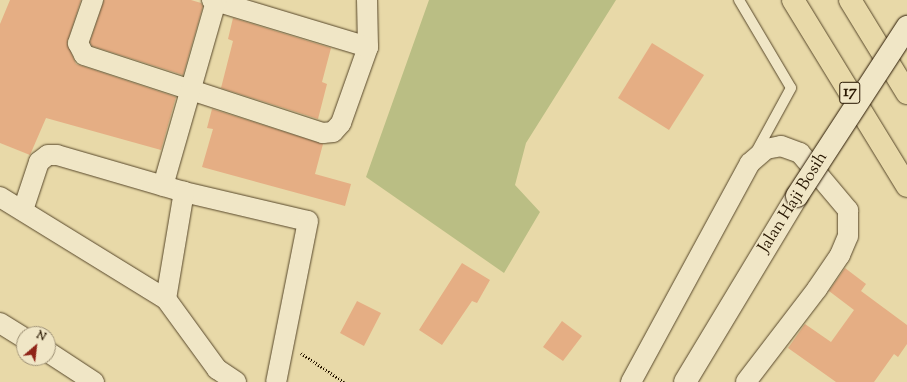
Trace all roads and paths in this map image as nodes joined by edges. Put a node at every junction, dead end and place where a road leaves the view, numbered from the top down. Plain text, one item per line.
1 (93, 0) edge
2 (367, 0) edge
3 (739, 0) edge
4 (793, 0) edge
5 (850, 0) edge
6 (214, 1) edge
7 (907, 27) edge
8 (368, 47) junction
9 (191, 89) junction
10 (907, 93) edge
11 (750, 163) junction
12 (163, 186) junction
13 (907, 186) edge
14 (184, 192) junction
15 (0, 197) edge
16 (23, 210) junction
17 (166, 299) junction
18 (0, 323) edge
19 (16, 333) edge
20 (56, 357) edge
21 (213, 375) edge
22 (94, 382) edge
23 (236, 382) edge
24 (276, 382) edge
25 (631, 382) edge
26 (685, 382) edge
27 (746, 382) edge

1 - 9 street
2 - 8 street
3 - 11 lane
4 - 13 highway, 17
5 - 10 highway
6 - 8 street
6 - 9 street
7 - 26 main road, Jalan Haji Bosih, bridge
8 - 9 street
9 - 12 street
11 - 25 street
11 - 27 street
12 - 14 street
12 - 16 street
14 - 17 street
14 - 24 street
15 - 16 street
16 - 17 street
17 - 21 street
18 - 19 street
20 - 22 street
21 - 23 street

